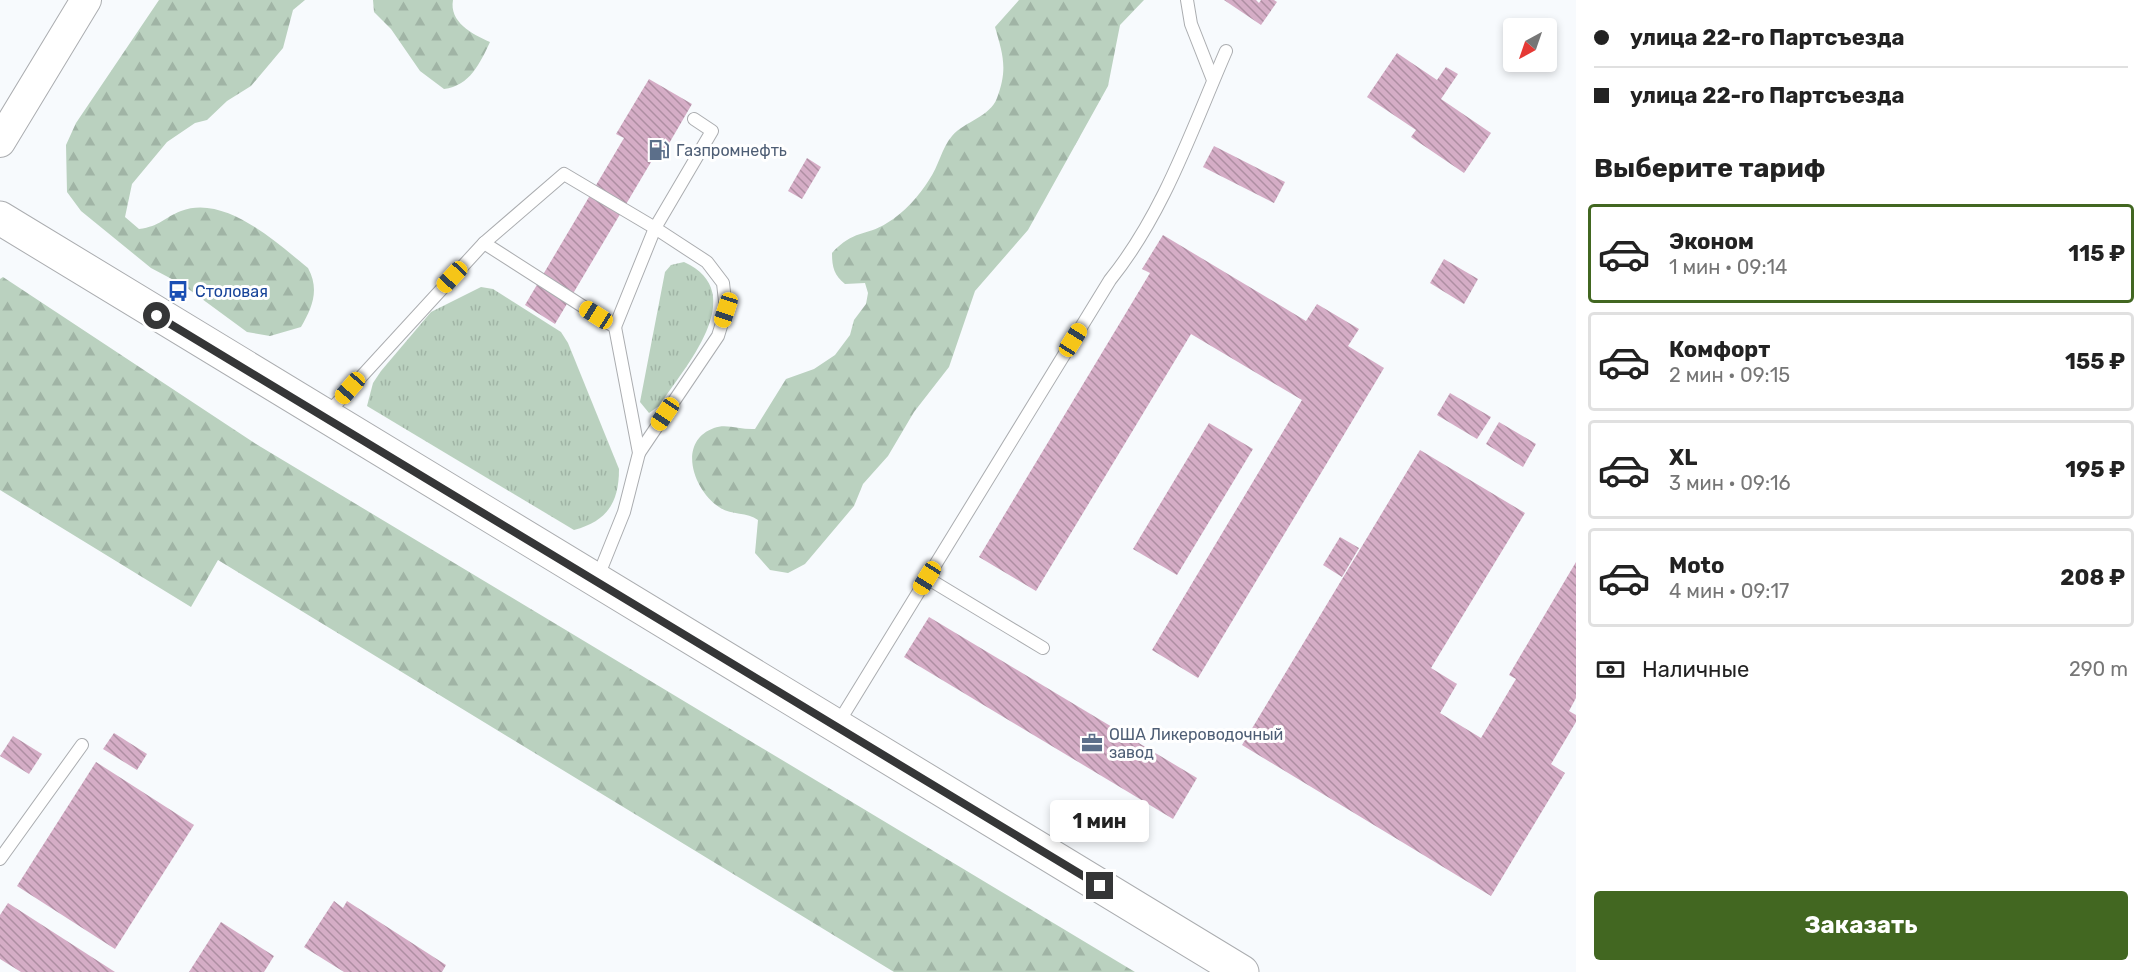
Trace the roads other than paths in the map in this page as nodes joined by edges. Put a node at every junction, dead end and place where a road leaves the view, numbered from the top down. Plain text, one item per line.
1 (86, 0) edge
2 (1187, 0) edge
3 (1226, 51) dead end
4 (1213, 80) junction
5 (694, 119) dead end
6 (0, 142) edge
7 (0, 218) edge
8 (655, 228) junction
9 (484, 243) junction
10 (615, 327) junction
11 (325, 416) junction
12 (639, 453) junction
13 (927, 578) junction
14 (597, 580) junction
15 (1043, 648) dead end
16 (837, 726) junction
17 (82, 745) dead end
18 (0, 859) edge
19 (1242, 972) edge

1 - 6 street
2 - 4 lane
3 - 4 lane
4 - 13 lane
5 - 8 lane
7 - 11 main road
8 - 9 lane
8 - 10 lane
8 - 12 lane
9 - 10 lane
9 - 11 lane
10 - 12 lane
11 - 14 main road
12 - 14 lane
13 - 15 lane
13 - 16 lane
14 - 16 main road
16 - 19 main road
17 - 18 lane

